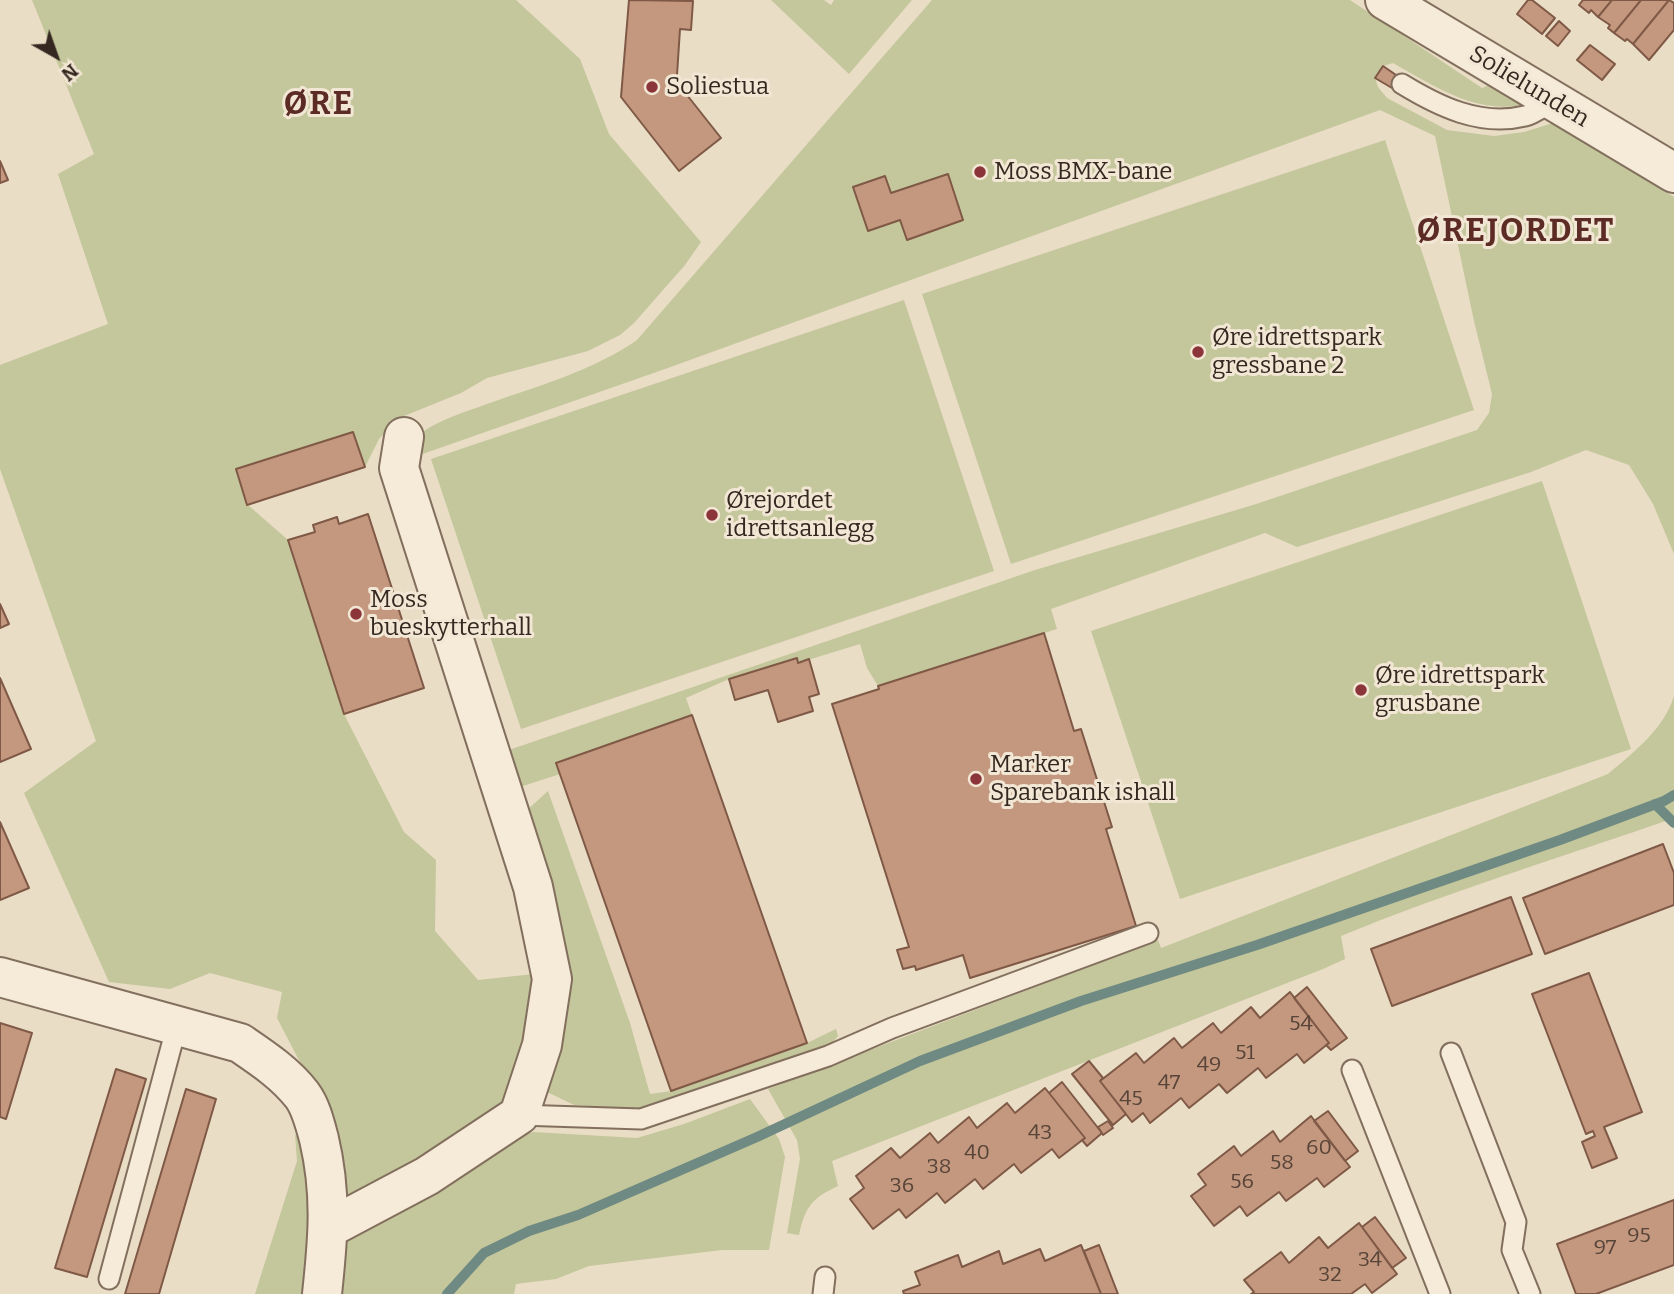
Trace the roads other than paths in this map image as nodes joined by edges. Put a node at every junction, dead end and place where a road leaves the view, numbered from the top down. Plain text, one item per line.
1 (1385, 0) edge
2 (1402, 84) dead end
3 (1553, 101) junction
4 (1674, 173) edge
5 (404, 438) dead end
6 (1148, 933) dead end
7 (0, 977) edge
8 (177, 1025) junction
9 (1451, 1052) dead end
10 (1352, 1070) dead end
11 (519, 1115) junction
12 (329, 1228) junction
13 (109, 1279) dead end
14 (322, 1294) edge
15 (1440, 1294) edge
16 (1530, 1294) edge

1 - 3 street, Solielunden
2 - 3 lane
3 - 4 street, Solielunden
5 - 11 street
6 - 11 lane
7 - 8 street
8 - 12 street
8 - 13 lane
9 - 16 lane
10 - 15 lane
11 - 12 street
12 - 14 street

